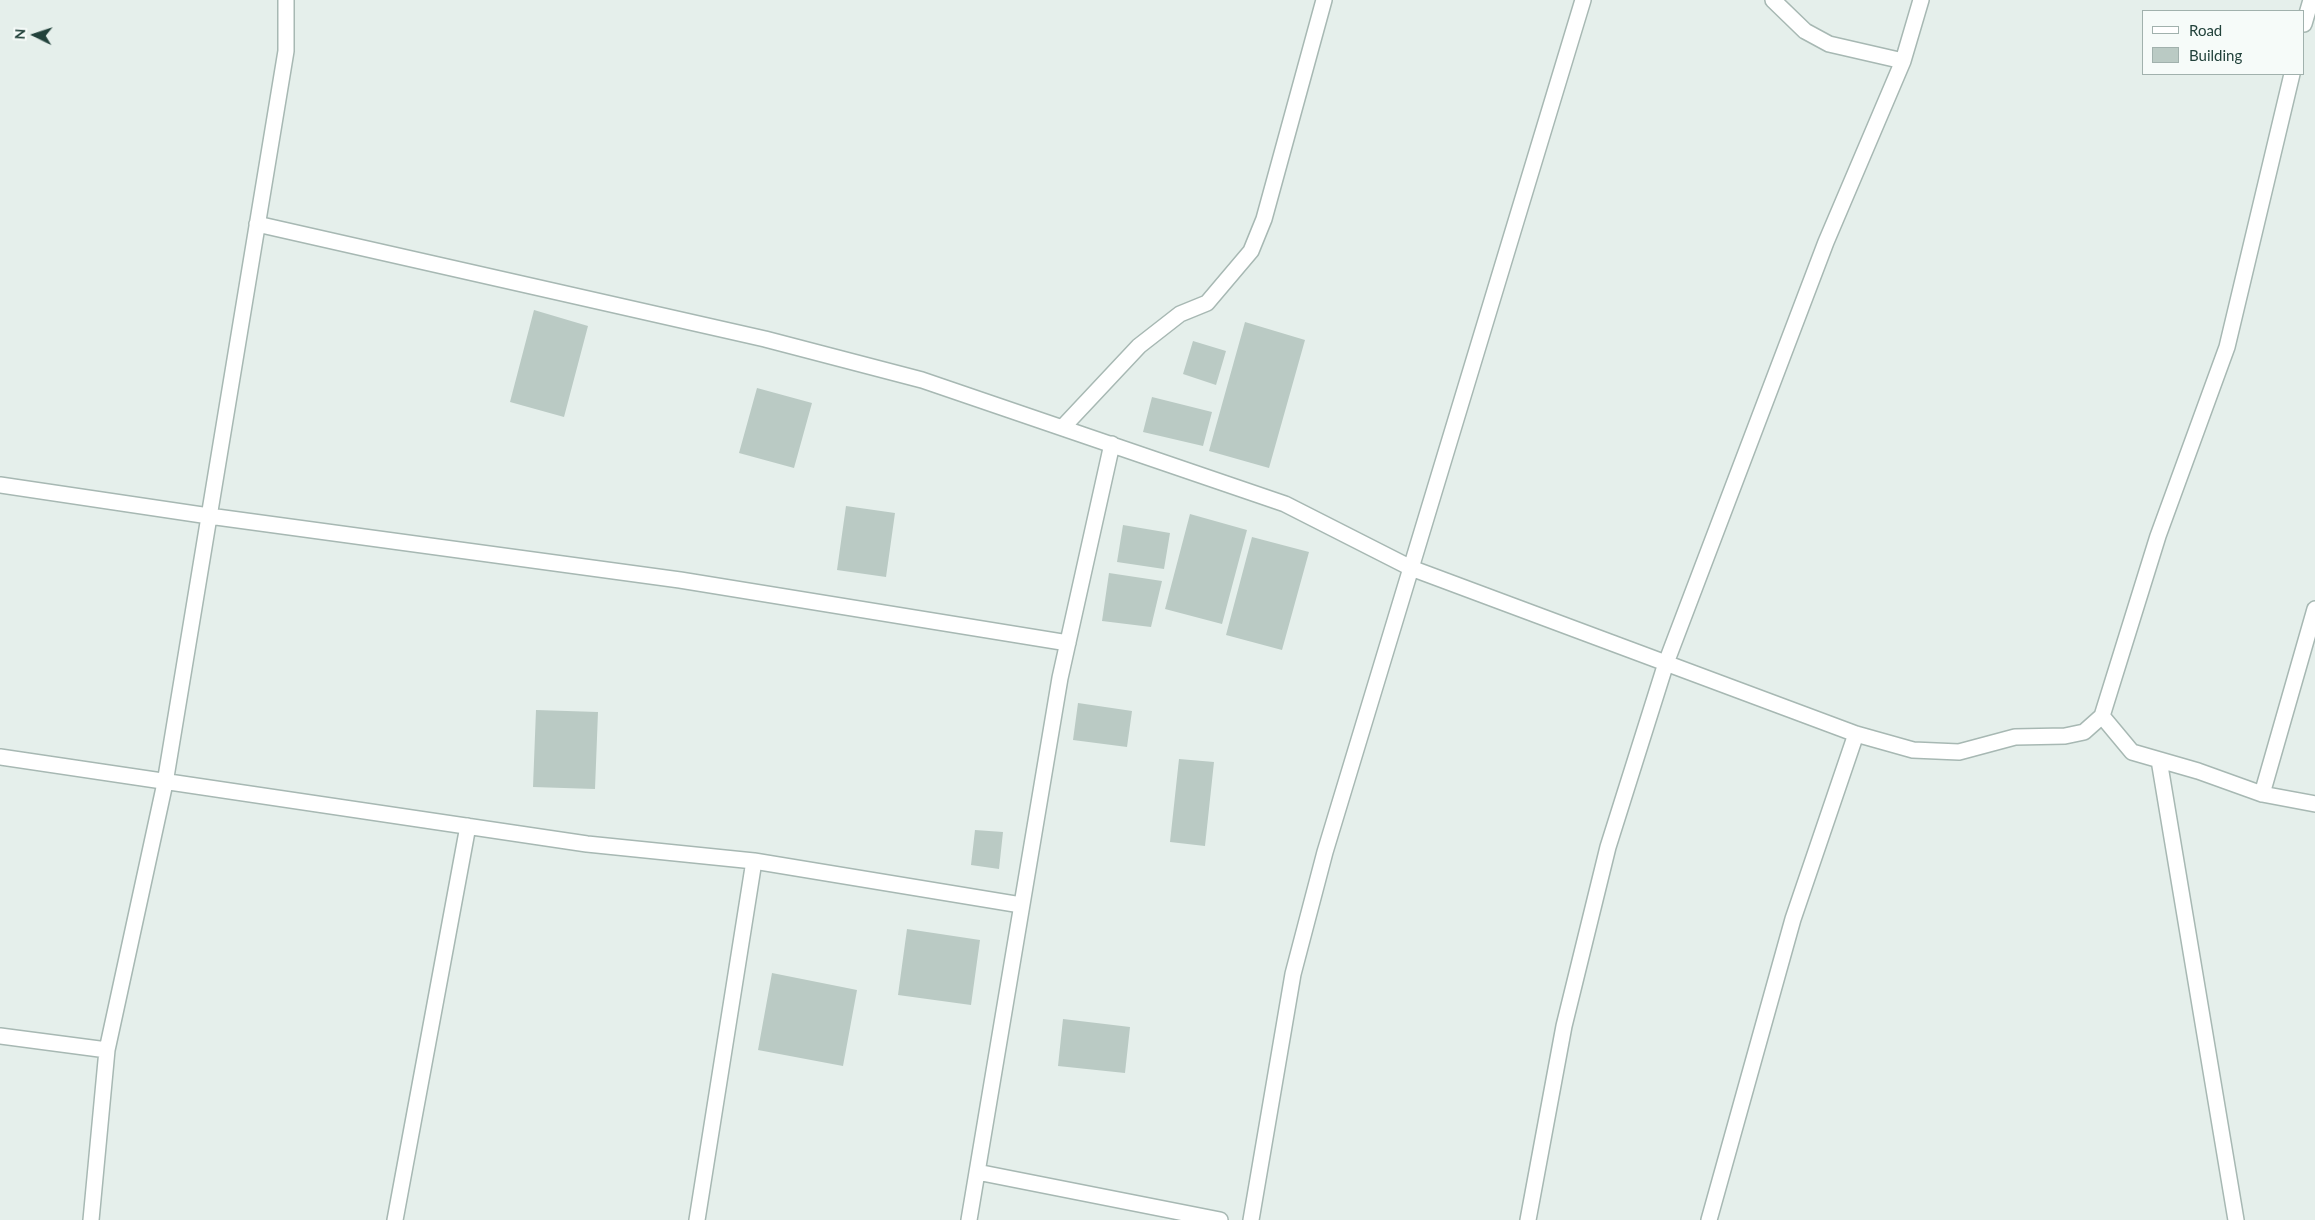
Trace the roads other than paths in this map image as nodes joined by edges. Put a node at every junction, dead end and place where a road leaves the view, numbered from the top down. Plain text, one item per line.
1 (286, 0) edge
2 (1324, 0) edge
3 (1583, 0) edge
4 (1773, 0) edge
5 (1920, 0) edge
6 (2311, 0) edge
7 (2305, 21) edge
8 (1904, 61) junction
9 (2292, 75) edge
10 (257, 224) junction
11 (1063, 426) junction
12 (1112, 444) junction
13 (0, 485) edge
14 (209, 516) junction
15 (1411, 568) junction
16 (2315, 609) edge
17 (1068, 643) junction
18 (1666, 663) junction
19 (2102, 716) junction
20 (1856, 734) junction
21 (0, 757) edge
22 (2159, 760) junction
23 (165, 783) junction
24 (2262, 794) junction
25 (2315, 804) edge
26 (468, 826) junction
27 (754, 861) junction
28 (1021, 905) junction
29 (0, 1036) edge
30 (107, 1050) junction
31 (976, 1172) junction
32 (91, 1220) edge
33 (395, 1220) edge
34 (698, 1220) edge
35 (969, 1220) edge
36 (1220, 1220) edge
37 (1251, 1220) edge
38 (1528, 1220) edge
39 (1709, 1220) edge
40 (2236, 1220) edge

1 - 10 street
2 - 11 street
3 - 15 street
4 - 8 street
5 - 8 street
6 - 7 street
8 - 18 street
9 - 19 street
10 - 11 street
10 - 14 street
11 - 12 street
12 - 15 street
12 - 17 street
13 - 14 street
14 - 17 street
14 - 23 street
15 - 18 street
15 - 37 street
16 - 24 street
17 - 28 street
18 - 20 street
18 - 38 street
19 - 20 street
19 - 22 street
20 - 39 street
21 - 23 street
22 - 24 street
22 - 40 street
23 - 26 street
23 - 30 street
24 - 25 street
26 - 27 street
26 - 33 street
27 - 28 street
27 - 34 street
28 - 31 street
29 - 30 street
30 - 32 street
31 - 35 street
31 - 36 street

